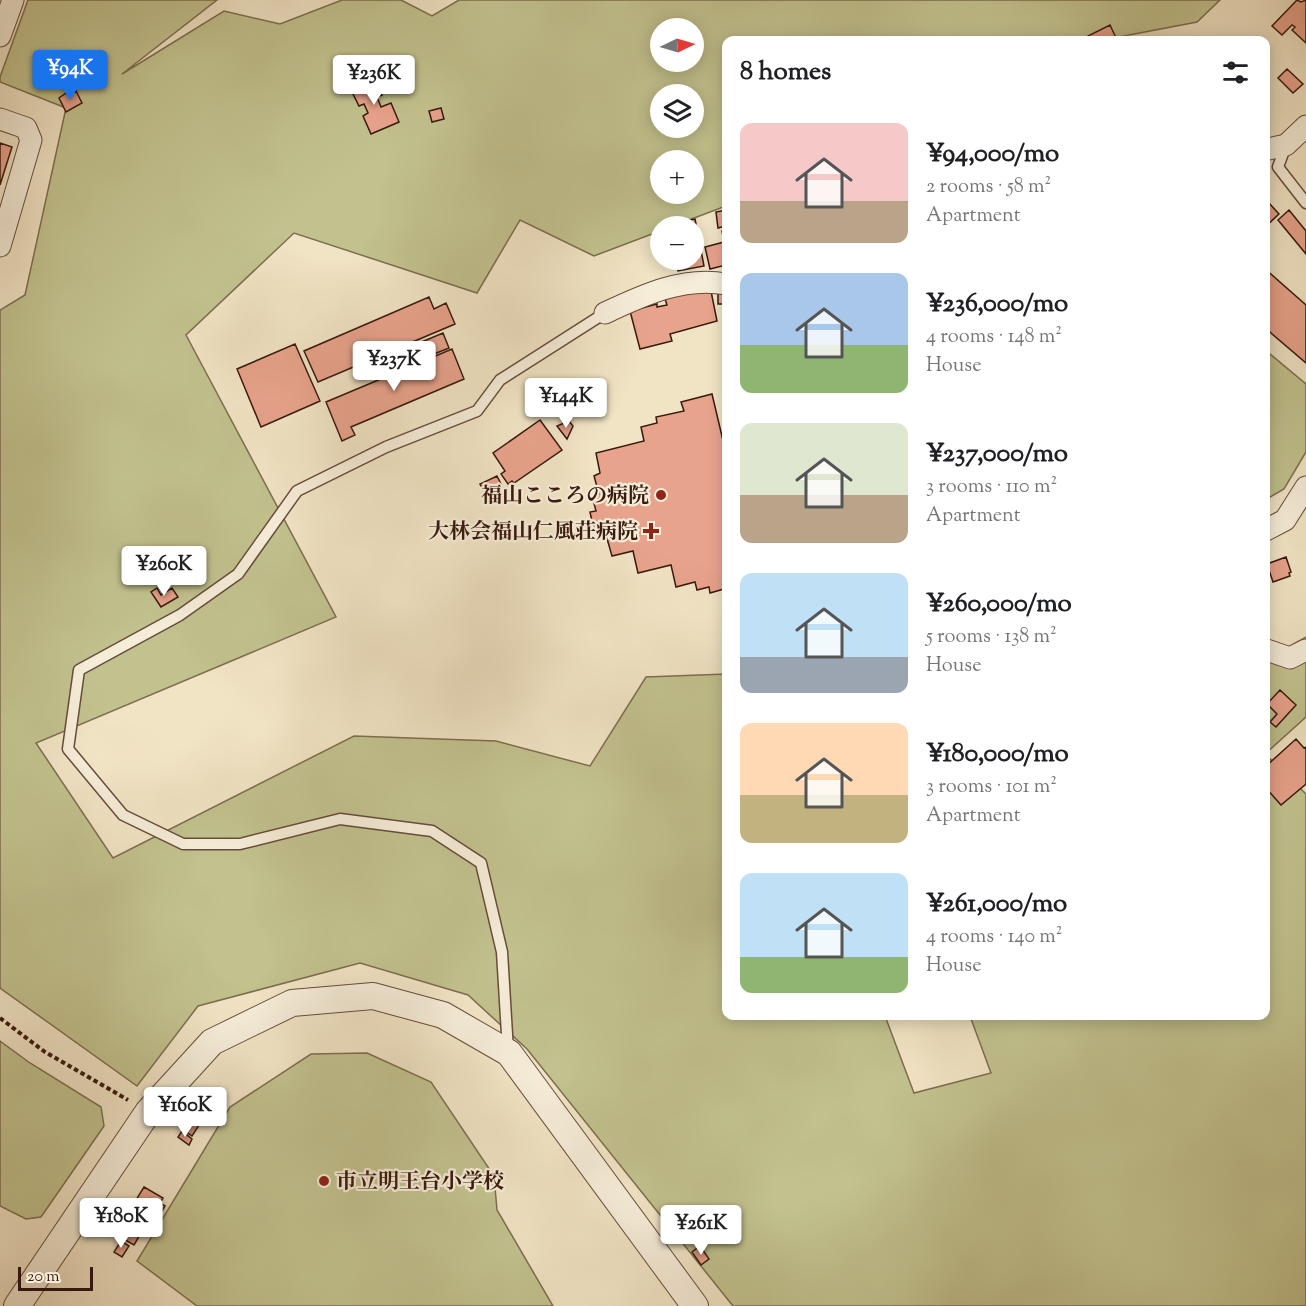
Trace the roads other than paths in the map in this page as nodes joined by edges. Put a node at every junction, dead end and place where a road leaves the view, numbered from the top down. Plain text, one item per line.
1 (13, 0) edge
2 (2, 27) edge
3 (0, 119) edge
4 (1306, 126) edge
5 (1286, 145) junction
6 (1270, 149) edge
7 (1306, 203) edge
8 (0, 246) edge
9 (722, 283) edge
10 (605, 313) joint
11 (1306, 488) edge
12 (1270, 528) edge
13 (1306, 650) edge
14 (1270, 651) edge
15 (508, 1053) junction
16 (17, 1306) edge
17 (695, 1306) edge

1 - 2 street
3 - 8 street
4 - 5 street
5 - 6 street
5 - 7 lane
9 - 10 street
10 - 15 lane
11 - 12 street
13 - 14 street
15 - 16 street
15 - 17 street

